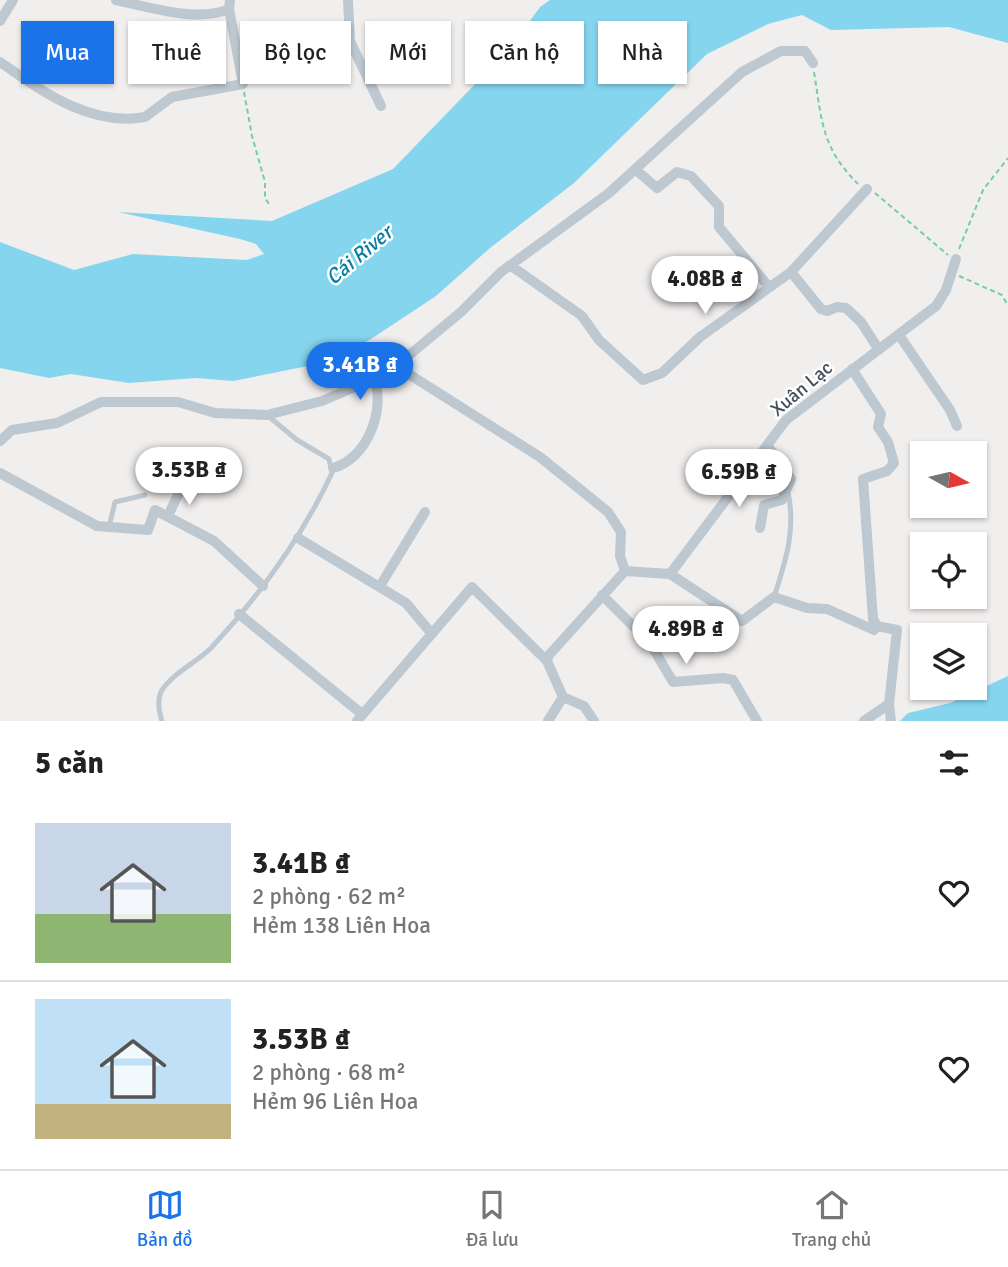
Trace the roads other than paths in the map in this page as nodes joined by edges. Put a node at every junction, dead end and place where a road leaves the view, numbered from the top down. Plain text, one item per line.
1 (13, 0) edge
2 (120, 0) edge
3 (348, 0) edge
4 (230, 5) edge
5 (0, 21) edge
6 (0, 62) edge
7 (813, 63) road end
8 (381, 106) dead end
9 (636, 170) junction
10 (867, 189) road end
11 (956, 259) road end
12 (510, 265) junction
13 (791, 272) junction
14 (769, 287) junction
15 (899, 335) junction
16 (879, 350) junction
17 (396, 366) junction
18 (852, 369) junction
19 (374, 378) junction
20 (267, 415) junction
21 (957, 426) dead end
22 (0, 441) edge
23 (768, 445) junction
24 (333, 468) junction
25 (0, 472) edge
26 (183, 484) dead end
27 (788, 492) junction
28 (145, 495) dead end
29 (425, 512) dead end
30 (168, 516) junction
31 (109, 527) junction
32 (760, 528) dead end
33 (298, 538) junction
34 (625, 571) junction
35 (670, 574) junction
36 (263, 586) junction
37 (380, 586) junction
38 (602, 595) junction
39 (774, 597) junction
40 (239, 614) junction
41 (877, 626) junction
42 (432, 634) junction
43 (547, 661) junction
44 (563, 697) junction
45 (889, 704) junction
46 (360, 718) edge
47 (162, 721) edge
48 (548, 721) edge
49 (594, 721) edge
50 (757, 721) edge
51 (864, 721) edge
52 (891, 721) edge

1 - 5 street
2 - 4 street
3 - 8 street
4 - 6 street
7 - 9 street
9 - 12 street
9 - 14 street
10 - 13 street
11 - 15 street, Xuân Lạc
12 - 14 street
12 - 17 street
13 - 14 street
13 - 16 street
15 - 16 street, Xuân Lạc
15 - 21 street
16 - 18 street, Xuân Lạc
17 - 19 street
17 - 34 street
18 - 23 street, Xuân Lạc
18 - 41 street
19 - 20 street
19 - 24 street
20 - 22 street
20 - 24 lane
23 - 27 street
23 - 35 street, Xuân Lạc
24 - 33 lane
25 - 31 street
26 - 30 street
27 - 32 street
27 - 39 lane
28 - 31 lane
29 - 37 street
30 - 31 street
30 - 36 street
33 - 36 lane
33 - 37 street
34 - 35 street
34 - 38 street
35 - 39 street
36 - 40 lane
37 - 42 street
38 - 43 street
38 - 50 street
39 - 41 street
40 - 46 street
40 - 47 lane
41 - 45 street
42 - 43 street
42 - 46 street
43 - 44 street
44 - 48 street
44 - 49 street
45 - 51 street
45 - 52 street

